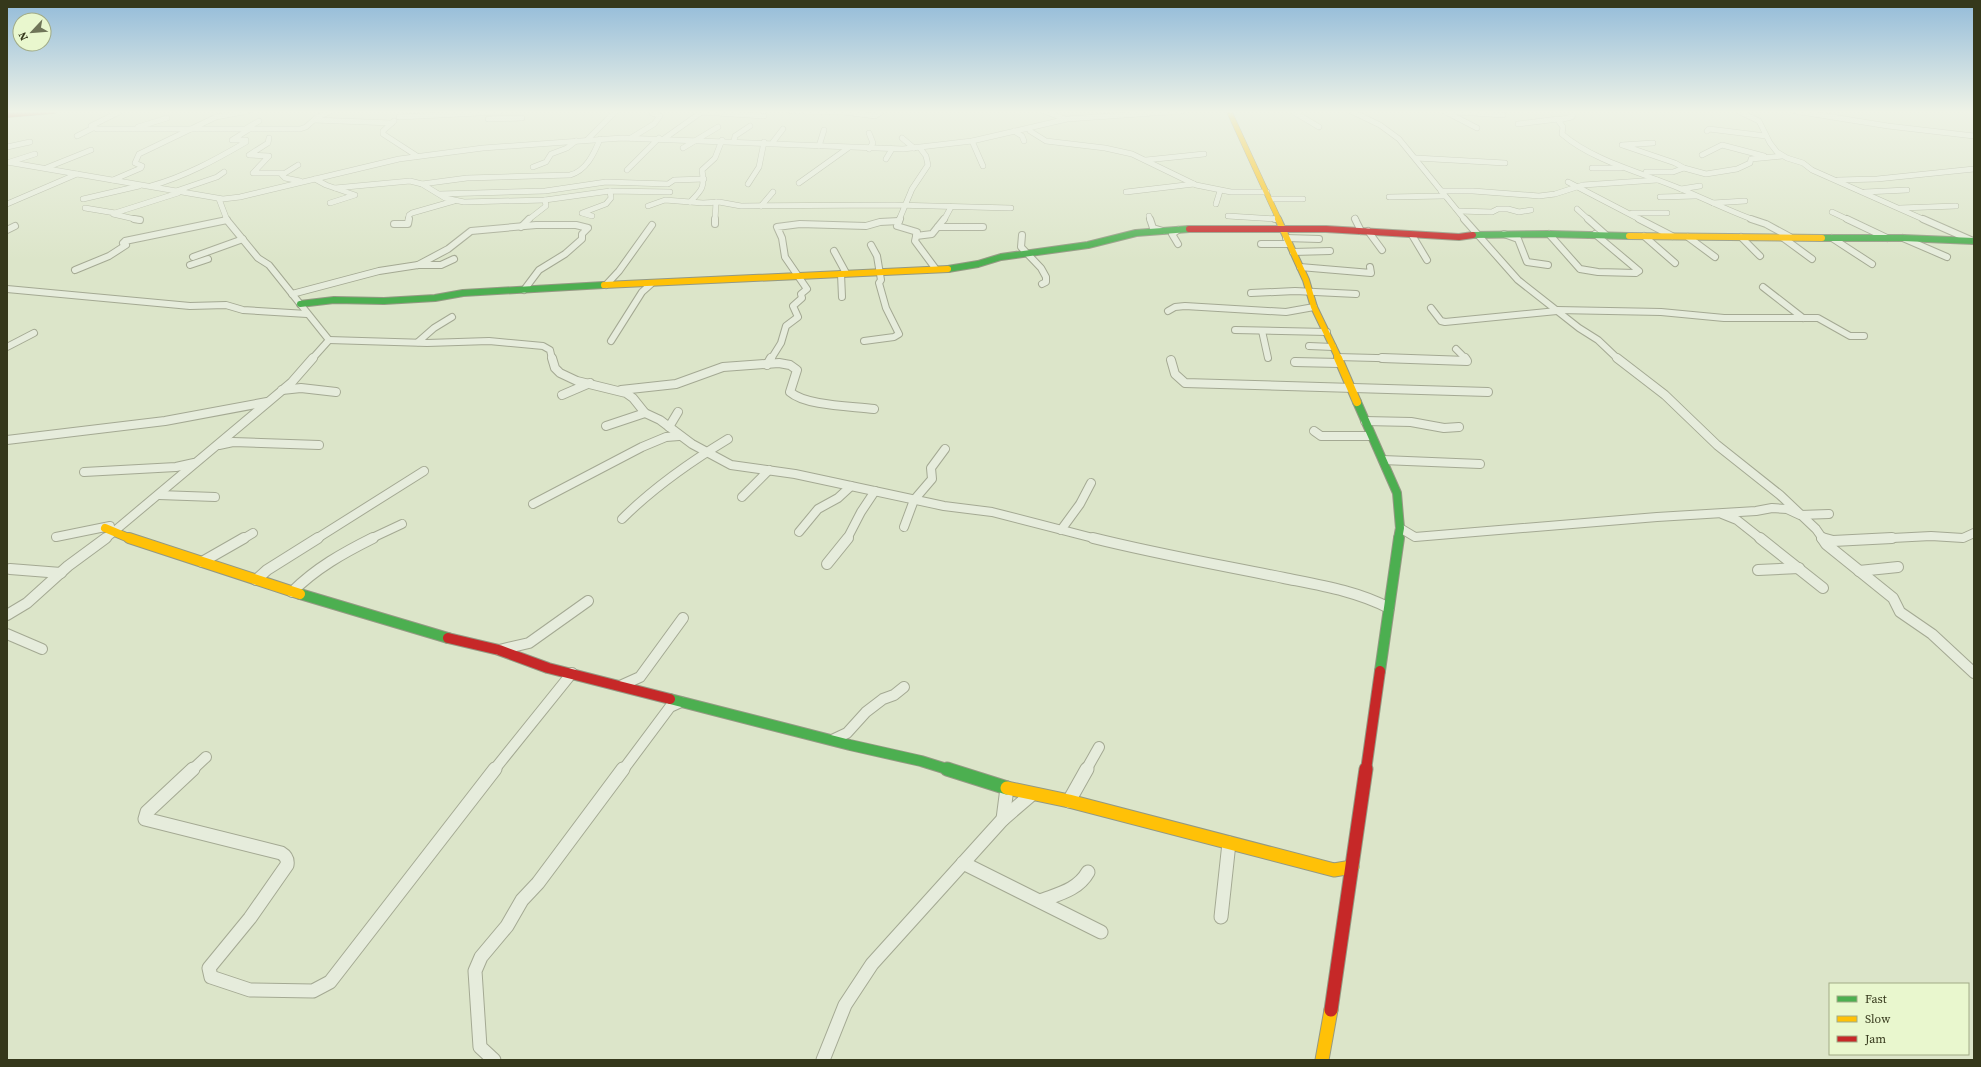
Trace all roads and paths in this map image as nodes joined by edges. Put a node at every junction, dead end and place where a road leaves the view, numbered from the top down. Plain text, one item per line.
1 (64, 161) edge
2 (136, 161) edge
3 (215, 161) edge
4 (264, 161) edge
5 (396, 161) edge
6 (547, 161) edge
7 (589, 161) edge
8 (637, 161) edge
9 (712, 161) edge
10 (760, 161) edge
11 (830, 161) edge
12 (927, 161) edge
13 (981, 161) edge
14 (1148, 161) edge
15 (1252, 161) edge
16 (1418, 161) edge
17 (1466, 161) edge
18 (1609, 161) edge
19 (1669, 161) edge
20 (1750, 161) edge
21 (1797, 161) edge
22 (1505, 163) dead end
23 (8, 164) edge
24 (298, 165) dead end
25 (983, 166) dead end
26 (533, 167) dead end
27 (46, 168) junction
28 (1592, 168) dead end
29 (1627, 168) junction
30 (1684, 168) junction
31 (1974, 169) edge
32 (627, 170) dead end
33 (224, 172) dead end
34 (1641, 173) junction
35 (77, 174) junction
36 (283, 174) junction
37 (1597, 176) dead end
38 (315, 179) junction
39 (704, 179) junction
40 (113, 180) junction
41 (1658, 180) junction
42 (1835, 180) junction
43 (303, 182) junction
44 (1568, 182) dead end
45 (799, 183) dead end
46 (1614, 183) junction
47 (422, 184) junction
48 (748, 184) dead end
49 (1194, 184) junction
50 (142, 185) junction
51 (1563, 185) dead end
52 (1700, 186) dead end
53 (149, 187) junction
54 (1578, 187) junction
55 (335, 188) junction
56 (1572, 188) junction
57 (1681, 189) junction
58 (1517, 190) dead end
59 (1907, 190) dead end
60 (610, 191) junction
61 (1220, 191) junction
62 (177, 192) junction
63 (670, 192) dead end
64 (773, 192) dead end
65 (1126, 192) dead end
66 (1864, 192) junction
67 (436, 194) junction
68 (1442, 194) junction
69 (1268, 196) junction
70 (1525, 196) junction
71 (1696, 196) junction
72 (1389, 197) dead end
73 (1660, 197) dead end
74 (83, 199) dead end
75 (1303, 199) dead end
76 (545, 200) junction
77 (455, 201) junction
78 (1745, 201) dead end
79 (220, 202) junction
80 (690, 202) junction
81 (716, 202) junction
82 (330, 203) dead end
83 (1711, 203) junction
84 (7, 204) edge
85 (1216, 204) dead end
86 (648, 206) dead end
87 (761, 206) junction
88 (905, 206) junction
89 (1956, 206) dead end
90 (951, 207) junction
91 (85, 208) dead end
92 (1011, 208) dead end
93 (1661, 208) dead end
94 (1897, 208) junction
95 (1531, 210) dead end
96 (1577, 210) dead end
97 (1459, 211) junction
98 (115, 212) junction
99 (1832, 212) dead end
100 (1632, 213) junction
101 (592, 216) dead end
102 (1149, 216) dead end
103 (1228, 216) dead end
104 (1355, 218) dead end
105 (1278, 219) junction
106 (140, 220) dead end
107 (227, 220) junction
108 (899, 221) junction
109 (394, 224) dead end
110 (715, 224) dead end
111 (652, 225) dead end
112 (15, 226) dead end
113 (521, 227) junction
114 (938, 227) junction
115 (983, 227) dead end
116 (1282, 229) junction
117 (7, 230) edge
118 (1178, 230) junction
119 (1164, 231) junction
120 (1364, 231) junction
121 (1478, 234) junction
122 (1504, 234) junction
123 (1549, 234) junction
124 (1595, 234) junction
125 (1022, 235) dead end
126 (1412, 235) junction
127 (1606, 235) junction
128 (916, 236) junction
129 (1644, 236) junction
130 (1672, 236) junction
131 (1688, 237) junction
132 (1786, 237) junction
133 (1741, 238) junction
134 (1832, 238) junction
135 (1887, 238) junction
136 (1903, 238) junction
137 (243, 239) junction
138 (1319, 239) dead end
139 (1974, 242) edge
140 (1178, 244) dead end
141 (1261, 244) dead end
142 (871, 245) dead end
143 (1289, 245) junction
144 (217, 249) junction
145 (1382, 250) dead end
146 (834, 251) dead end
147 (1330, 251) dead end
148 (1029, 253) junction
149 (1760, 256) dead end
150 (193, 257) dead end
151 (1715, 257) dead end
152 (1947, 258) dead end
153 (454, 259) dead end
154 (1812, 259) dead end
155 (1427, 260) dead end
156 (1675, 263) dead end
157 (1872, 264) dead end
158 (190, 265) dead end
159 (418, 265) junction
160 (1548, 265) dead end
161 (1300, 267) junction
162 (1370, 267) dead end
163 (936, 269) junction
164 (76, 270) dead end
165 (879, 271) junction
166 (843, 274) junction
167 (798, 277) junction
168 (1042, 284) dead end
169 (606, 285) junction
170 (1763, 287) dead end
171 (640, 288) junction
172 (7, 289) edge
173 (524, 290) junction
174 (1310, 291) junction
175 (1251, 293) dead end
176 (292, 294) junction
177 (1356, 294) dead end
178 (842, 297) dead end
179 (1314, 307) junction
180 (1431, 308) dead end
181 (303, 309) junction
182 (1557, 310) junction
183 (1168, 311) dead end
184 (452, 317) dead end
185 (1803, 318) junction
186 (1235, 330) dead end
187 (1262, 331) junction
188 (1327, 332) junction
189 (34, 333) dead end
190 (1864, 336) dead end
191 (611, 341) dead end
192 (864, 341) dead end
193 (328, 342) junction
194 (418, 342) junction
195 (1308, 346) dead end
196 (7, 347) edge
197 (1333, 347) junction
198 (1456, 349) dead end
199 (1268, 358) dead end
200 (1171, 360) dead end
201 (1338, 360) junction
202 (1295, 362) dead end
203 (767, 364) junction
204 (292, 382) junction
205 (590, 383) junction
206 (301, 388) junction
207 (1351, 388) junction
208 (282, 390) junction
209 (625, 391) junction
210 (336, 392) dead end
211 (1488, 392) dead end
212 (562, 395) dead end
213 (266, 404) junction
214 (874, 409) dead end
215 (678, 412) dead end
216 (645, 413) junction
217 (1365, 421) junction
218 (606, 426) dead end
219 (1460, 427) dead end
220 (674, 431) junction
221 (1314, 431) dead end
222 (1371, 436) junction
223 (728, 439) dead end
224 (7, 440) edge
225 (230, 440) junction
226 (319, 445) dead end
227 (945, 449) dead end
228 (706, 452) junction
229 (1383, 460) junction
230 (196, 462) junction
231 (1480, 464) dead end
232 (176, 467) junction
233 (769, 470) junction
234 (424, 471) dead end
235 (84, 472) dead end
236 (184, 472) junction
237 (1091, 483) dead end
238 (851, 486) junction
239 (875, 491) junction
240 (159, 495) junction
241 (215, 497) dead end
242 (742, 497) dead end
243 (914, 500) junction
244 (533, 504) dead end
245 (1790, 508) junction
246 (1829, 514) dead end
247 (1800, 515) junction
248 (1736, 516) junction
249 (622, 519) dead end
250 (125, 522) junction
251 (402, 524) dead end
252 (904, 527) dead end
253 (105, 528) junction
254 (1061, 530) junction
255 (114, 532) junction
256 (799, 532) dead end
257 (1400, 532) junction
258 (1974, 532) edge
259 (253, 533) dead end
260 (56, 537) dead end
261 (1822, 538) junction
262 (202, 562) junction
263 (827, 564) dead end
264 (1898, 567) dead end
265 (1799, 568) junction
266 (10, 570) dead end
267 (1758, 570) dead end
268 (1859, 571) junction
269 (61, 573) junction
270 (252, 578) junction
271 (1823, 588) dead end
272 (288, 590) junction
273 (588, 601) dead end
274 (1390, 603) junction
275 (7, 615) edge
276 (683, 618) dead end
277 (7, 634) edge
278 (528, 643) junction
279 (42, 649) dead end
280 (499, 650) junction
281 (526, 661) junction
282 (572, 673) junction
283 (1974, 673) edge
284 (640, 677) junction
285 (620, 686) junction
286 (904, 687) dead end
287 (641, 690) junction
288 (669, 703) junction
289 (847, 734) junction
290 (832, 740) junction
291 (850, 745) junction
292 (1099, 747) dead end
293 (206, 757) dead end
294 (1007, 788) junction
295 (1032, 794) junction
296 (1069, 801) junction
297 (1003, 819) junction
298 (1229, 843) junction
299 (964, 863) junction
300 (1352, 867) junction
301 (1334, 870) junction
302 (1088, 872) dead end
303 (1349, 887) junction
304 (1040, 901) junction
305 (1221, 917) dead end
306 (1100, 932) dead end
307 (494, 1060) edge
308 (823, 1060) edge
309 (1322, 1060) edge

1 - 27 street
2 - 40 street
3 - 53 street
4 - 36 street
5 - 38 street
6 - 26 street
7 - 47 street
8 - 32 street
9 - 39 street
10 - 48 street
11 - 45 street
12 - 88 street
13 - 25 street
14 - 49 street
15 - 69 street
16 - 68 street
17 - 22 street
18 - 29 street
19 - 30 street
20 - 30 street
21 - 42 street
23 - 27 street
24 - 36 street
27 - 35 street
28 - 29 street
29 - 34 street
30 - 34 street
31 - 42 street
33 - 62 street
34 - 41 street
35 - 40 street
35 - 84 street
36 - 43 street
37 - 46 street
38 - 43 street
38 - 55 street
39 - 67 street
39 - 80 street
40 - 50 street
41 - 46 street
41 - 57 street
42 - 66 street
43 - 79 street
44 - 54 street
46 - 54 street
47 - 55 street
47 - 67 street
49 - 61 street
49 - 65 street
50 - 53 street
50 - 74 street
51 - 56 street
52 - 57 street
53 - 62 street
54 - 56 street
54 - 100 street
55 - 82 street
56 - 70 street
57 - 71 street
58 - 70 street
59 - 66 street
60 - 63 street
60 - 76 street
60 - 101 street
61 - 69 street
61 - 85 street
62 - 79 street
62 - 98 street
64 - 87 street
66 - 94 street
67 - 77 street
68 - 70 street
68 - 72 street
68 - 97 street
69 - 75 street
69 - 105 street
71 - 73 street
71 - 83 street
76 - 77 street
76 - 113 street
77 - 109 street
78 - 83 street
79 - 107 street
80 - 81 street
80 - 86 street
81 - 87 street
81 - 110 street
83 - 132 street
87 - 88 street
88 - 90 street
88 - 108 street
89 - 94 street
90 - 92 street
90 - 114 street
91 - 98 street
93 - 100 street
94 - 139 street
95 - 97 street
96 - 127 street
97 - 121 street
98 - 106 street
99 - 135 street
100 - 130 street
102 - 119 street
103 - 105 street
104 - 120 street
105 - 116 street
107 - 137 street
107 - 164 street
108 - 128 street
108 - 167 street
111 - 169 street
112 - 117 street
113 - 159 street
113 - 173 street
114 - 115 street
114 - 128 street
116 - 118 street
116 - 120 street
116 - 143 street
118 - 119 street
118 - 140 street
119 - 148 street
120 - 126 street
120 - 145 street
121 - 122 street
121 - 126 street
121 - 182 street
122 - 123 street
122 - 160 street
123 - 124 street
123 - 124 street
124 - 127 street
125 - 148 street
126 - 155 street
127 - 129 street
128 - 163 street
129 - 130 street
129 - 156 street
130 - 131 street
131 - 133 street
131 - 151 street
132 - 133 street
132 - 134 street
132 - 154 street
133 - 149 street
134 - 135 street
134 - 157 street
135 - 136 street
136 - 139 street
136 - 152 street
137 - 144 street
137 - 176 street
138 - 143 street
141 - 143 street
142 - 165 street
143 - 147 street
143 - 161 street
144 - 150 street
144 - 158 street
146 - 166 street
148 - 163 street
148 - 168 street
153 - 159 street
159 - 176 street
161 - 162 street
161 - 174 street
163 - 165 street
165 - 166 street
165 - 192 street
166 - 167 street
166 - 178 street
167 - 171 street
167 - 203 street
169 - 171 street
169 - 173 street
170 - 185 street
171 - 191 street
172 - 181 street
173 - 181 street
174 - 175 street
174 - 177 street
174 - 179 street
176 - 181 street
179 - 183 street
179 - 188 street
180 - 182 street
181 - 193 street
182 - 185 street
182 - 245 street
184 - 194 street
185 - 190 street
186 - 187 street
187 - 188 street
187 - 199 street
188 - 197 street
189 - 196 street
193 - 194 street
193 - 204 street
194 - 205 street
195 - 197 street
197 - 201 street
198 - 201 street
200 - 207 street
201 - 202 street
201 - 207 street
203 - 209 street
203 - 214 street
204 - 206 street
204 - 208 street
205 - 209 street
205 - 212 street
206 - 208 street
206 - 210 street
207 - 211 street
207 - 217 street
208 - 213 street
209 - 216 street
213 - 224 street
213 - 225 street
215 - 220 street
216 - 218 street
216 - 220 street
217 - 219 street
217 - 222 street
220 - 228 street
220 - 244 street
221 - 222 street
222 - 229 street
223 - 228 street
225 - 226 street
225 - 230 street
227 - 243 street
228 - 233 street
228 - 249 street
229 - 231 street
229 - 257 street
230 - 232 street
230 - 236 street
232 - 235 street
232 - 236 street
233 - 238 street
233 - 242 street
234 - 270 street
236 - 240 street
237 - 254 street
238 - 239 street
238 - 256 street
239 - 243 street
239 - 263 street
240 - 241 street
240 - 250 street
243 - 252 street
243 - 254 street
245 - 247 street
245 - 248 street
246 - 247 street
247 - 261 street
248 - 257 street
248 - 265 street
250 - 253 street
250 - 255 street
251 - 272 street
253 - 255 street
253 - 260 street
254 - 274 street
255 - 262 street
255 - 269 street
257 - 274 street
258 - 261 street
259 - 262 street
261 - 268 street
262 - 270 street
264 - 268 street
265 - 267 street
265 - 271 street
266 - 269 street
268 - 283 street
269 - 275 street
270 - 272 street
272 - 280 street
273 - 278 street
274 - 300 street
276 - 284 street
277 - 279 street
278 - 280 street
278 - 281 street
280 - 281 street
281 - 282 street
282 - 285 street
282 - 293 street
284 - 285 street
284 - 287 street
285 - 287 street
286 - 289 street
287 - 288 street
288 - 290 street
288 - 307 street
289 - 290 street
289 - 291 street
290 - 291 street
291 - 294 street
292 - 296 street
294 - 295 street
294 - 297 street
295 - 296 street
295 - 297 street
296 - 298 street
297 - 299 street
298 - 301 street
298 - 305 street
299 - 304 street
299 - 308 street
300 - 301 street
300 - 303 street
301 - 303 street
302 - 304 street
303 - 309 street
304 - 306 street

